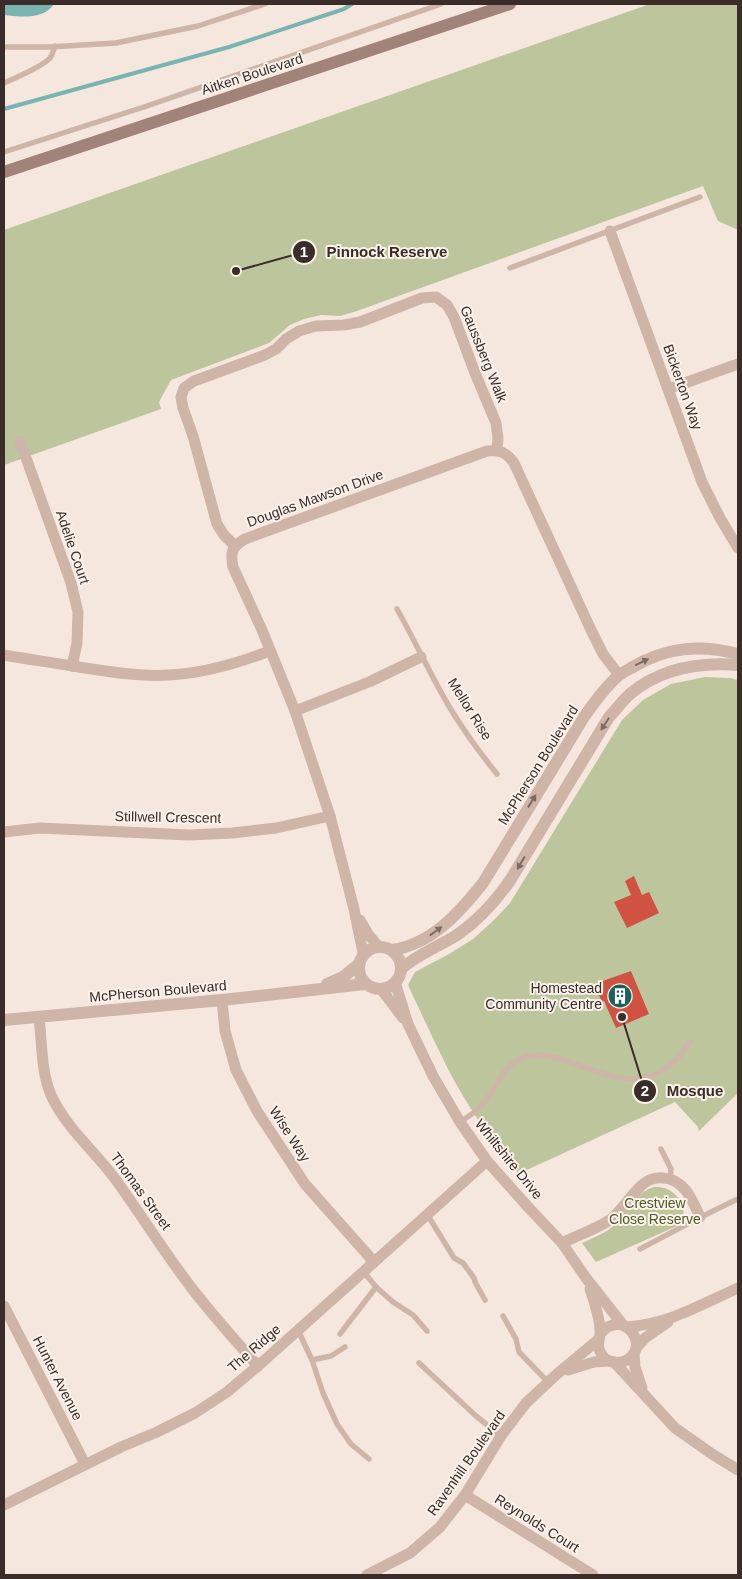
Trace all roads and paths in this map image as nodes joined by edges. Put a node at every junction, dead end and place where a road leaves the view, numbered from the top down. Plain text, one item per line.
1 (265, 4) edge
2 (441, 4) edge
3 (510, 4) edge
4 (54, 46) junction
5 (4, 47) edge
6 (4, 83) edge
7 (4, 152) edge
8 (4, 172) edge
9 (700, 197) dead end
10 (610, 230) junction
11 (510, 268) dead end
12 (738, 364) edge
13 (668, 390) junction
14 (20, 441) dead end
15 (497, 450) junction
16 (235, 546) junction
17 (738, 548) edge
18 (397, 609) dead end
19 (270, 650) junction
20 (738, 654) edge
21 (4, 655) edge
22 (421, 657) junction
23 (738, 665) edge
24 (72, 666) junction
25 (619, 675) junction
26 (295, 710) junction
27 (497, 774) dead end
28 (330, 816) junction
29 (4, 832) edge
30 (354, 910) junction
31 (378, 946) junction
32 (392, 950) junction
33 (361, 959) junction
34 (401, 969) junction
35 (396, 982) junction
36 (366, 984) junction
37 (316, 989) junction
38 (382, 989) junction
39 (222, 1000) junction
40 (39, 1017) junction
41 (4, 1020) edge
42 (408, 1024) junction
43 (690, 1042) dead end
44 (460, 1122) junction
45 (661, 1149) dead end
46 (487, 1161) junction
47 (670, 1178) junction
48 (738, 1199) edge
49 (428, 1214) junction
50 (700, 1217) junction
51 (562, 1243) junction
52 (640, 1249) dead end
53 (374, 1262) junction
54 (363, 1271) junction
55 (586, 1278) junction
56 (376, 1287) junction
57 (738, 1288) edge
58 (485, 1300) dead end
59 (4, 1306) edge
60 (503, 1316) dead end
61 (675, 1317) junction
62 (625, 1326) junction
63 (298, 1330) junction
64 (427, 1331) dead end
65 (340, 1334) dead end
66 (599, 1337) junction
67 (345, 1346) dead end
68 (635, 1350) junction
69 (312, 1360) junction
70 (611, 1362) junction
71 (419, 1363) dead end
72 (258, 1366) junction
73 (557, 1374) junction
74 (548, 1382) junction
75 (649, 1401) junction
76 (501, 1436) junction
77 (369, 1459) dead end
78 (85, 1464) junction
79 (738, 1470) edge
80 (465, 1495) junction
81 (4, 1505) edge
82 (366, 1575) edge
83 (593, 1575) edge

1 - 4 lane
2 - 7 lane
3 - 8 main road, Aitken Boulevard
4 - 5 lane
4 - 6 lane
9 - 10 lane
10 - 11 lane
10 - 13 street, Bickerton Way
12 - 13 street
13 - 17 street, Bickerton Way
14 - 24 street, Adelie Court
15 - 16 street, Douglas Mawson Drive
15 - 16 street, Gaussberg Walk
15 - 25 street
16 - 19 street
18 - 22 lane, Mellor Rise
19 - 24 street
19 - 26 street
25 -> 20 street, McPherson Boulevard
21 - 24 street
22 - 26 street
22 - 27 lane, Mellor Rise
23 -> 34 street
32 -> 25 street, McPherson Boulevard
26 - 28 street
28 - 29 street, Stillwell Crescent
28 - 30 street
30 - 31 street
30 - 33 street
31 - 32 street
31 - 33 street
32 - 34 street
33 - 36 street
33 - 37 street, McPherson Boulevard
34 - 35 street
35 - 38 street
35 - 42 street, Whiltshire Drive
36 - 37 street, McPherson Boulevard
36 - 38 street
37 - 39 street, McPherson Boulevard
38 - 42 street, Whiltshire Drive
39 - 40 street, McPherson Boulevard
39 - 53 street, Wise Way
40 - 41 street, McPherson Boulevard
40 - 72 street, Thomas Street
42 - 44 street, Whiltshire Drive
43 - 44 lane
44 - 46 street, Whiltshire Drive
45 - 47 lane
46 - 49 street, The Ridge
46 - 51 street, Whiltshire Drive
47 - 50 street
47 - 51 street
48 - 50 lane
49 - 53 street, The Ridge
49 - 58 lane
50 - 52 lane
51 - 55 street, Whiltshire Drive
53 - 54 street, The Ridge
54 - 56 lane
54 - 63 street, The Ridge
55 - 62 street, Whiltshire Drive
55 - 66 street, Whiltshire Drive
56 - 64 lane
56 - 65 lane
57 - 61 street
59 - 78 street, Hunter Avenue
60 - 74 lane
61 - 62 street
61 - 68 street
62 - 66 street
62 - 68 street
63 - 69 lane
63 - 72 street, The Ridge
66 - 70 street
66 - 73 street, Ravenhill Boulevard
67 - 69 lane
68 - 70 street
68 - 75 street
69 - 77 lane
70 - 73 street, Ravenhill Boulevard
70 - 75 street
71 - 76 lane
72 - 78 street, The Ridge
73 - 74 street, Ravenhill Boulevard
74 - 76 street, Ravenhill Boulevard
75 - 79 street
76 - 80 street, Ravenhill Boulevard
78 - 81 street, The Ridge
80 - 82 street, Ravenhill Boulevard
80 - 83 street, Reynolds Court

